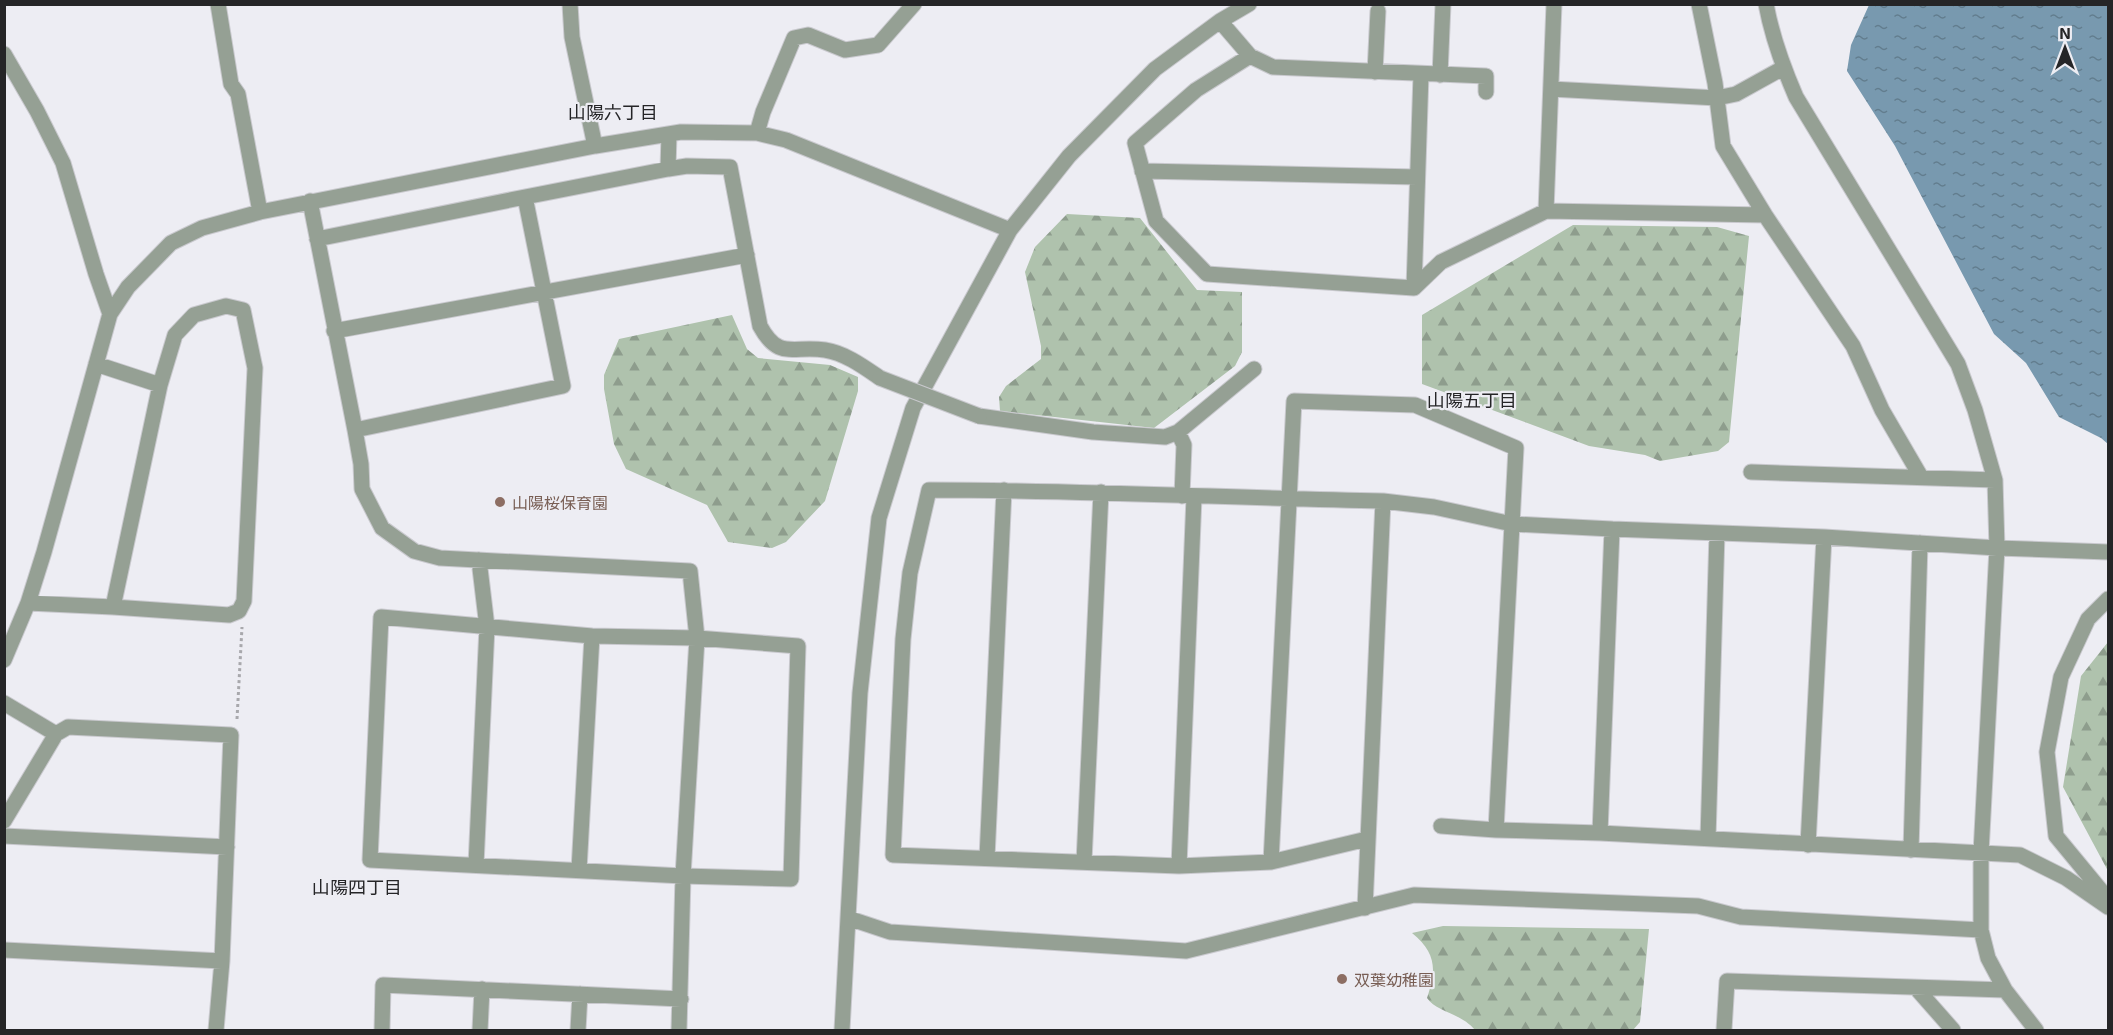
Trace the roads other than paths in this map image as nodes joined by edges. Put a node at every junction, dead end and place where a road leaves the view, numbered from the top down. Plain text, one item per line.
1 (218, 4) edge
2 (570, 4) edge
3 (914, 4) edge
4 (1249, 4) edge
5 (1443, 4) edge
6 (1554, 4) edge
7 (1699, 4) edge
8 (1766, 4) edge
9 (1378, 11) dead end
10 (1220, 21) junction
11 (4, 54) edge
12 (1250, 56) junction
13 (1784, 68) junction
14 (1375, 72) junction
15 (1421, 74) junction
16 (1440, 75) junction
17 (1551, 89) junction
18 (1486, 92) dead end
19 (1717, 98) junction
20 (757, 133) junction
21 (669, 134) junction
22 (595, 146) junction
23 (668, 169) junction
24 (1143, 171) junction
25 (1417, 177) junction
26 (525, 197) junction
27 (310, 201) junction
28 (1546, 211) junction
29 (260, 212) junction
30 (1765, 215) junction
31 (1010, 230) junction
32 (317, 239) junction
33 (747, 255) junction
34 (1414, 288) junction
35 (543, 292) junction
36 (110, 314) junction
37 (334, 331) junction
38 (96, 364) junction
39 (1254, 369) dead end
40 (160, 385) junction
41 (355, 430) junction
42 (1178, 432) junction
43 (1751, 472) dead end
44 (1922, 477) junction
45 (1995, 480) junction
46 (1004, 490) junction
47 (1101, 492) junction
48 (1188, 496) junction
49 (1288, 499) junction
50 (1383, 501) junction
51 (1512, 524) junction
52 (1612, 529) junction
53 (1717, 533) junction
54 (1824, 537) junction
55 (1920, 543) junction
56 (1997, 548) junction
57 (2109, 552) edge
58 (479, 560) junction
59 (2109, 599) edge
60 (28, 603) junction
61 (113, 607) junction
62 (487, 627) junction
63 (592, 636) junction
64 (697, 638) junction
65 (4, 660) edge
66 (4, 703) edge
67 (56, 734) junction
68 (4, 821) edge
69 (1441, 826) dead end
70 (1496, 830) junction
71 (1600, 833) junction
72 (4, 836) edge
73 (1367, 839) junction
74 (1708, 839) junction
75 (1809, 845) junction
76 (227, 847) junction
77 (1911, 850) junction
78 (1981, 853) junction
79 (987, 858) junction
80 (1084, 862) junction
81 (1271, 862) junction
82 (476, 865) junction
83 (1179, 866) junction
84 (579, 870) junction
85 (683, 876) junction
86 (2109, 899) edge
87 (2109, 907) edge
88 (1365, 908) junction
89 (848, 918) junction
90 (1981, 930) junction
91 (4, 950) edge
92 (222, 961) junction
93 (1916, 988) junction
94 (482, 989) junction
95 (2005, 990) junction
96 (580, 994) junction
97 (681, 999) junction
98 (216, 1030) edge
99 (382, 1030) edge
100 (480, 1030) edge
101 (578, 1030) edge
102 (679, 1030) edge
103 (842, 1030) edge
104 (1724, 1030) edge
105 (1953, 1030) edge
106 (2036, 1030) edge

1 - 29 street
2 - 22 street
3 - 20 street
4 - 10 street
5 - 16 street
6 - 17 street
7 - 19 street
8 - 13 street
9 - 14 street
10 - 12 street
10 - 31 street
11 - 36 street
12 - 14 street
12 - 24 street
13 - 19 street
13 - 45 street
14 - 15 street
15 - 16 street
15 - 25 street
16 - 18 street
17 - 19 street
17 - 28 street
19 - 30 street
20 - 21 street
20 - 31 street
21 - 22 street
21 - 23 street
22 - 27 street
23 - 26 street
23 - 33 street
24 - 25 street
24 - 34 street
25 - 34 street
26 - 32 street
26 - 35 street
27 - 29 street
27 - 32 street
28 - 30 street
28 - 34 street
29 - 36 street
30 - 44 street
31 - 89 street
32 - 37 street
33 - 35 street
33 - 42 street, bridge
35 - 37 street
35 - 41 street
36 - 38 street
37 - 41 street
38 - 40 street
38 - 60 street
39 - 42 street
40 - 61 street
40 - 61 street
41 - 58 street
42 - 48 street
43 - 44 street
44 - 45 street
45 - 56 street
46 - 47 street
46 - 79 street
46 - 79 street
47 - 48 street
47 - 80 street
48 - 49 street
48 - 83 street
49 - 50 street
49 - 51 street
49 - 81 street
50 - 51 street
50 - 73 street
51 - 52 street
51 - 70 street
52 - 53 street
52 - 71 street
53 - 54 street
53 - 74 street
54 - 55 street
54 - 75 street
55 - 56 street
55 - 77 street
56 - 57 street
56 - 78 street
58 - 62 street
58 - 64 street
59 - 86 street
60 - 61 street
60 - 65 street
62 - 63 street
62 - 82 street
62 - 82 street
63 - 64 street
63 - 84 street
64 - 85 street
64 - 85 street
66 - 67 street
67 - 68 street
67 - 76 street
69 - 70 street
70 - 71 street
71 - 74 street
72 - 76 street
73 - 81 street
73 - 88 street
74 - 75 street
75 - 77 street
76 - 92 street
77 - 78 street
78 - 87 street
78 - 90 street
79 - 80 street
80 - 83 street
81 - 83 street
82 - 84 street
84 - 85 street
85 - 97 street
88 - 89 street
88 - 90 street
89 - 103 street
90 - 95 street
91 - 92 street
92 - 98 street
93 - 95 street
93 - 104 street
93 - 105 street
94 - 96 street
94 - 99 street
94 - 100 street
95 - 106 street
96 - 97 street
96 - 101 street
97 - 102 street

